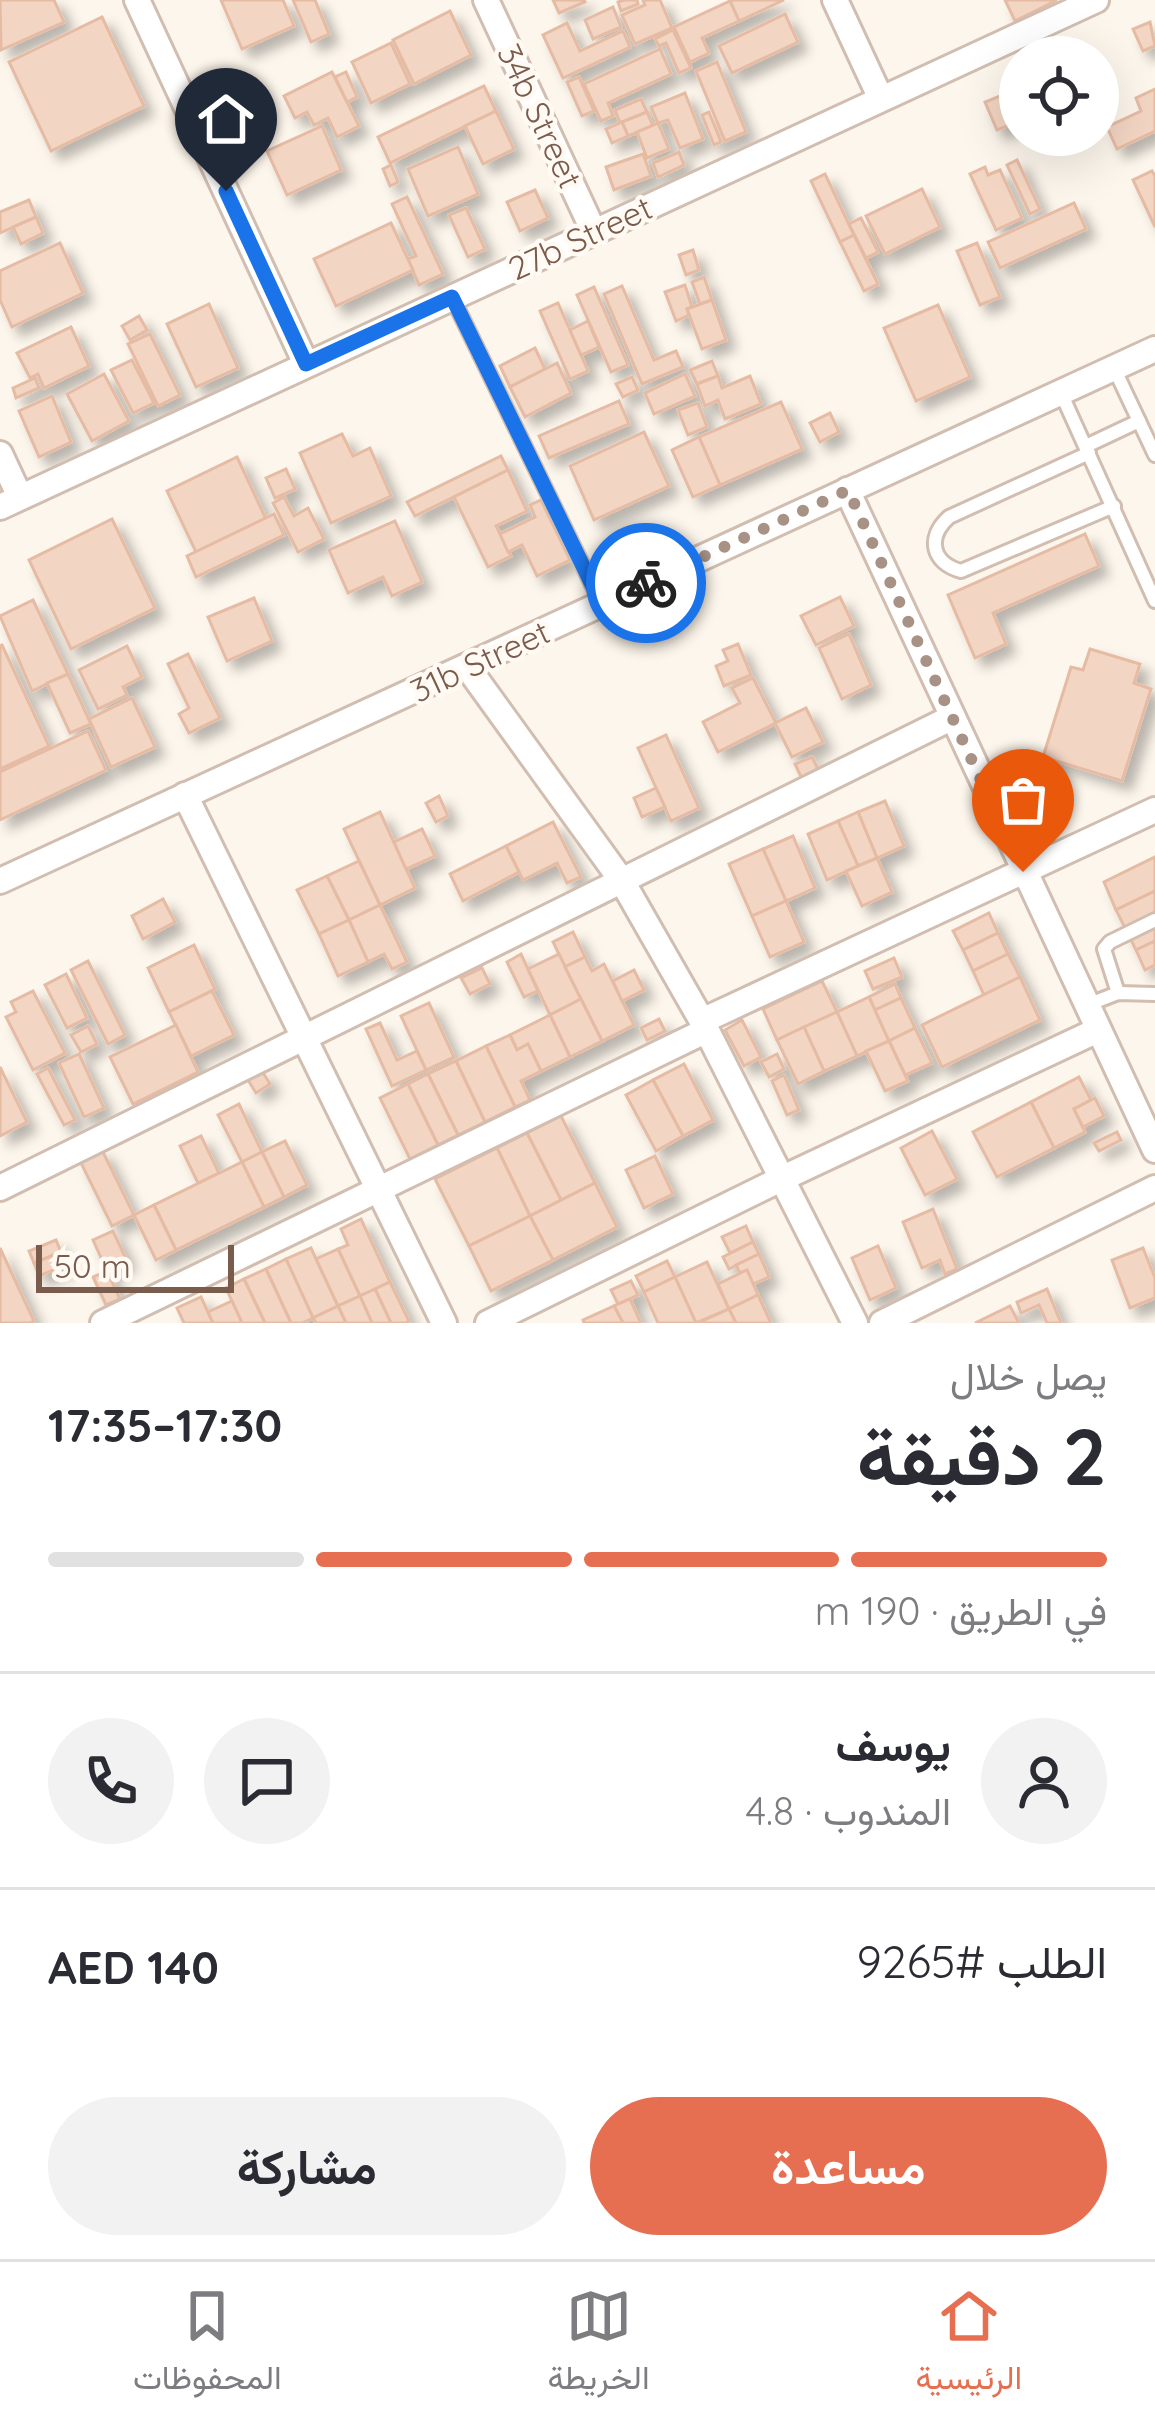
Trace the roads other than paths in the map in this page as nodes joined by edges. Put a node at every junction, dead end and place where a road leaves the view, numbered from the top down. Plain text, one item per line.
1 (137, 0) edge
2 (486, 0) edge
3 (835, 0) edge
4 (1096, 0) edge
5 (881, 99) junction
6 (594, 232) junction
7 (452, 297) junction
8 (1155, 349) edge
9 (306, 364) junction
10 (1114, 368) junction
11 (1060, 392) junction
12 (1139, 421) junction
13 (1087, 449) junction
14 (0, 454) edge
15 (1155, 455) edge
16 (848, 490) junction
17 (10, 502) edge
18 (1114, 506) junction
19 (1155, 601) edge
20 (601, 603) junction
21 (468, 668) junction
22 (951, 718) junction
23 (185, 794) junction
24 (1155, 810) edge
25 (1023, 872) junction
26 (0, 881) edge
27 (622, 881) junction
28 (1155, 920) edge
29 (1118, 993) junction
30 (1155, 994) edge
31 (1086, 1005) junction
32 (703, 1026) junction
33 (1098, 1030) junction
34 (304, 1037) junction
35 (1155, 1150) edge
36 (781, 1179) junction
37 (0, 1188) edge
38 (1155, 1188) edge
39 (378, 1190) junction
40 (103, 1323) edge
41 (444, 1323) edge
42 (488, 1323) edge
43 (855, 1323) edge
44 (882, 1323) edge

1 - 9 street
2 - 6 street, 34b Street
3 - 5 street
4 - 5 street, 27b Street
5 - 6 street, 27b Street
6 - 7 street, 27b Street
7 - 9 street, 27b Street
7 - 20 lane
8 - 10 street, 31b Street
9 - 17 street, 27b Street
10 - 11 street, 31b Street
10 - 12 lane
11 - 13 lane
11 - 16 street, 31b Street
12 - 13 lane
12 - 15 lane
13 - 18 lane
13 - 18 lane
14 - 17 street
16 - 20 street, 31b Street
16 - 22 street
18 - 19 lane
20 - 21 street, 31b Street
21 - 23 street, 31b Street
21 - 27 street
22 - 25 street
22 - 27 street
23 - 26 street, 31b Street
23 - 34 street
24 - 25 street
25 - 31 street
25 - 32 street
27 - 32 street
27 - 34 street
28 - 29 lane
29 - 30 lane
29 - 31 lane
31 - 33 street
32 - 36 street
32 - 39 street
33 - 35 street
33 - 36 street
34 - 37 street
34 - 39 street
36 - 42 street
36 - 43 street
38 - 44 street
39 - 40 street
39 - 41 street

